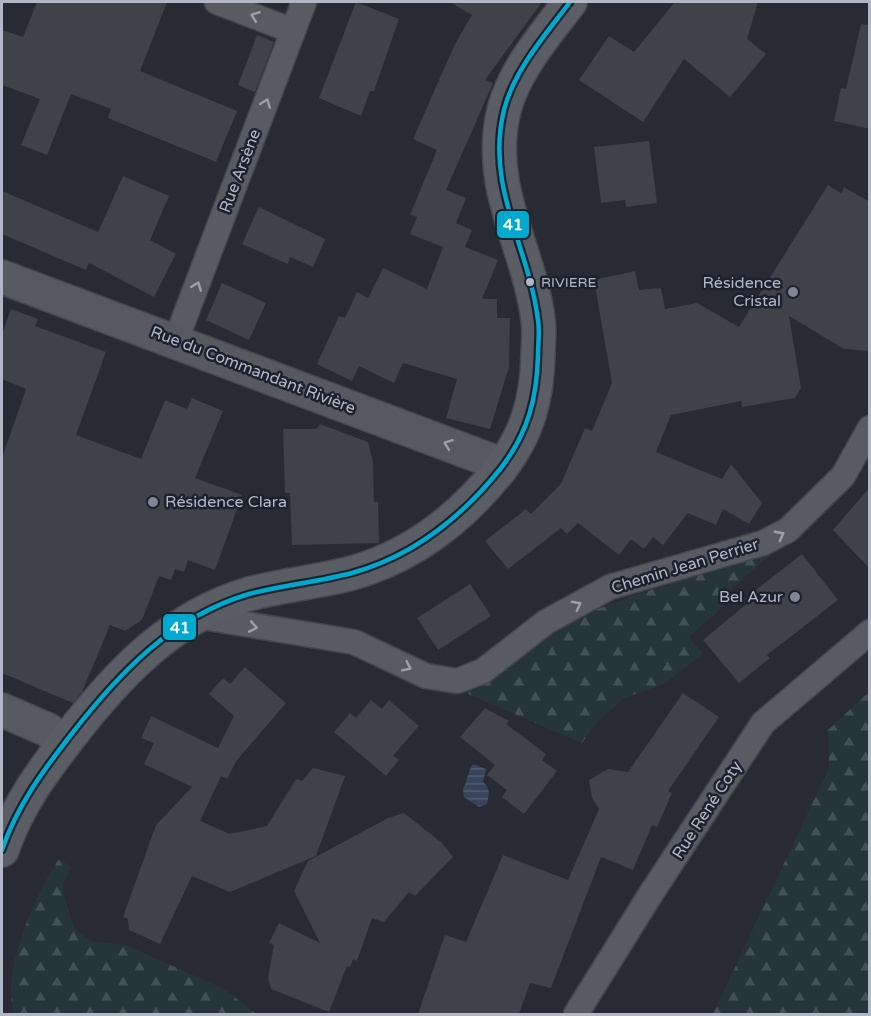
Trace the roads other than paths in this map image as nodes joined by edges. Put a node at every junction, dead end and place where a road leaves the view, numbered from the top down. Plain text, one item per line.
1 (217, 2) edge
2 (304, 2) edge
3 (570, 2) edge
4 (293, 31) junction
5 (2, 277) edge
6 (176, 340) junction
7 (870, 428) edge
8 (503, 465) junction
9 (196, 616) junction
10 (870, 632) edge
11 (2, 710) edge
12 (64, 744) junction
13 (2, 849) edge
14 (576, 1014) edge

4 -> 1 street
2 - 4 street, Rue Arsène
3 - 8 main road
6 -> 4 street, Rue Arsène
5 - 6 street, Rue du Commandant Rivière
8 -> 6 street, Rue du Commandant Rivière
9 -> 7 street, Chemin Jean Perrier
8 - 9 main road
9 - 12 main road
10 - 14 street, Rue René Coty
11 - 12 street
12 - 13 main road

